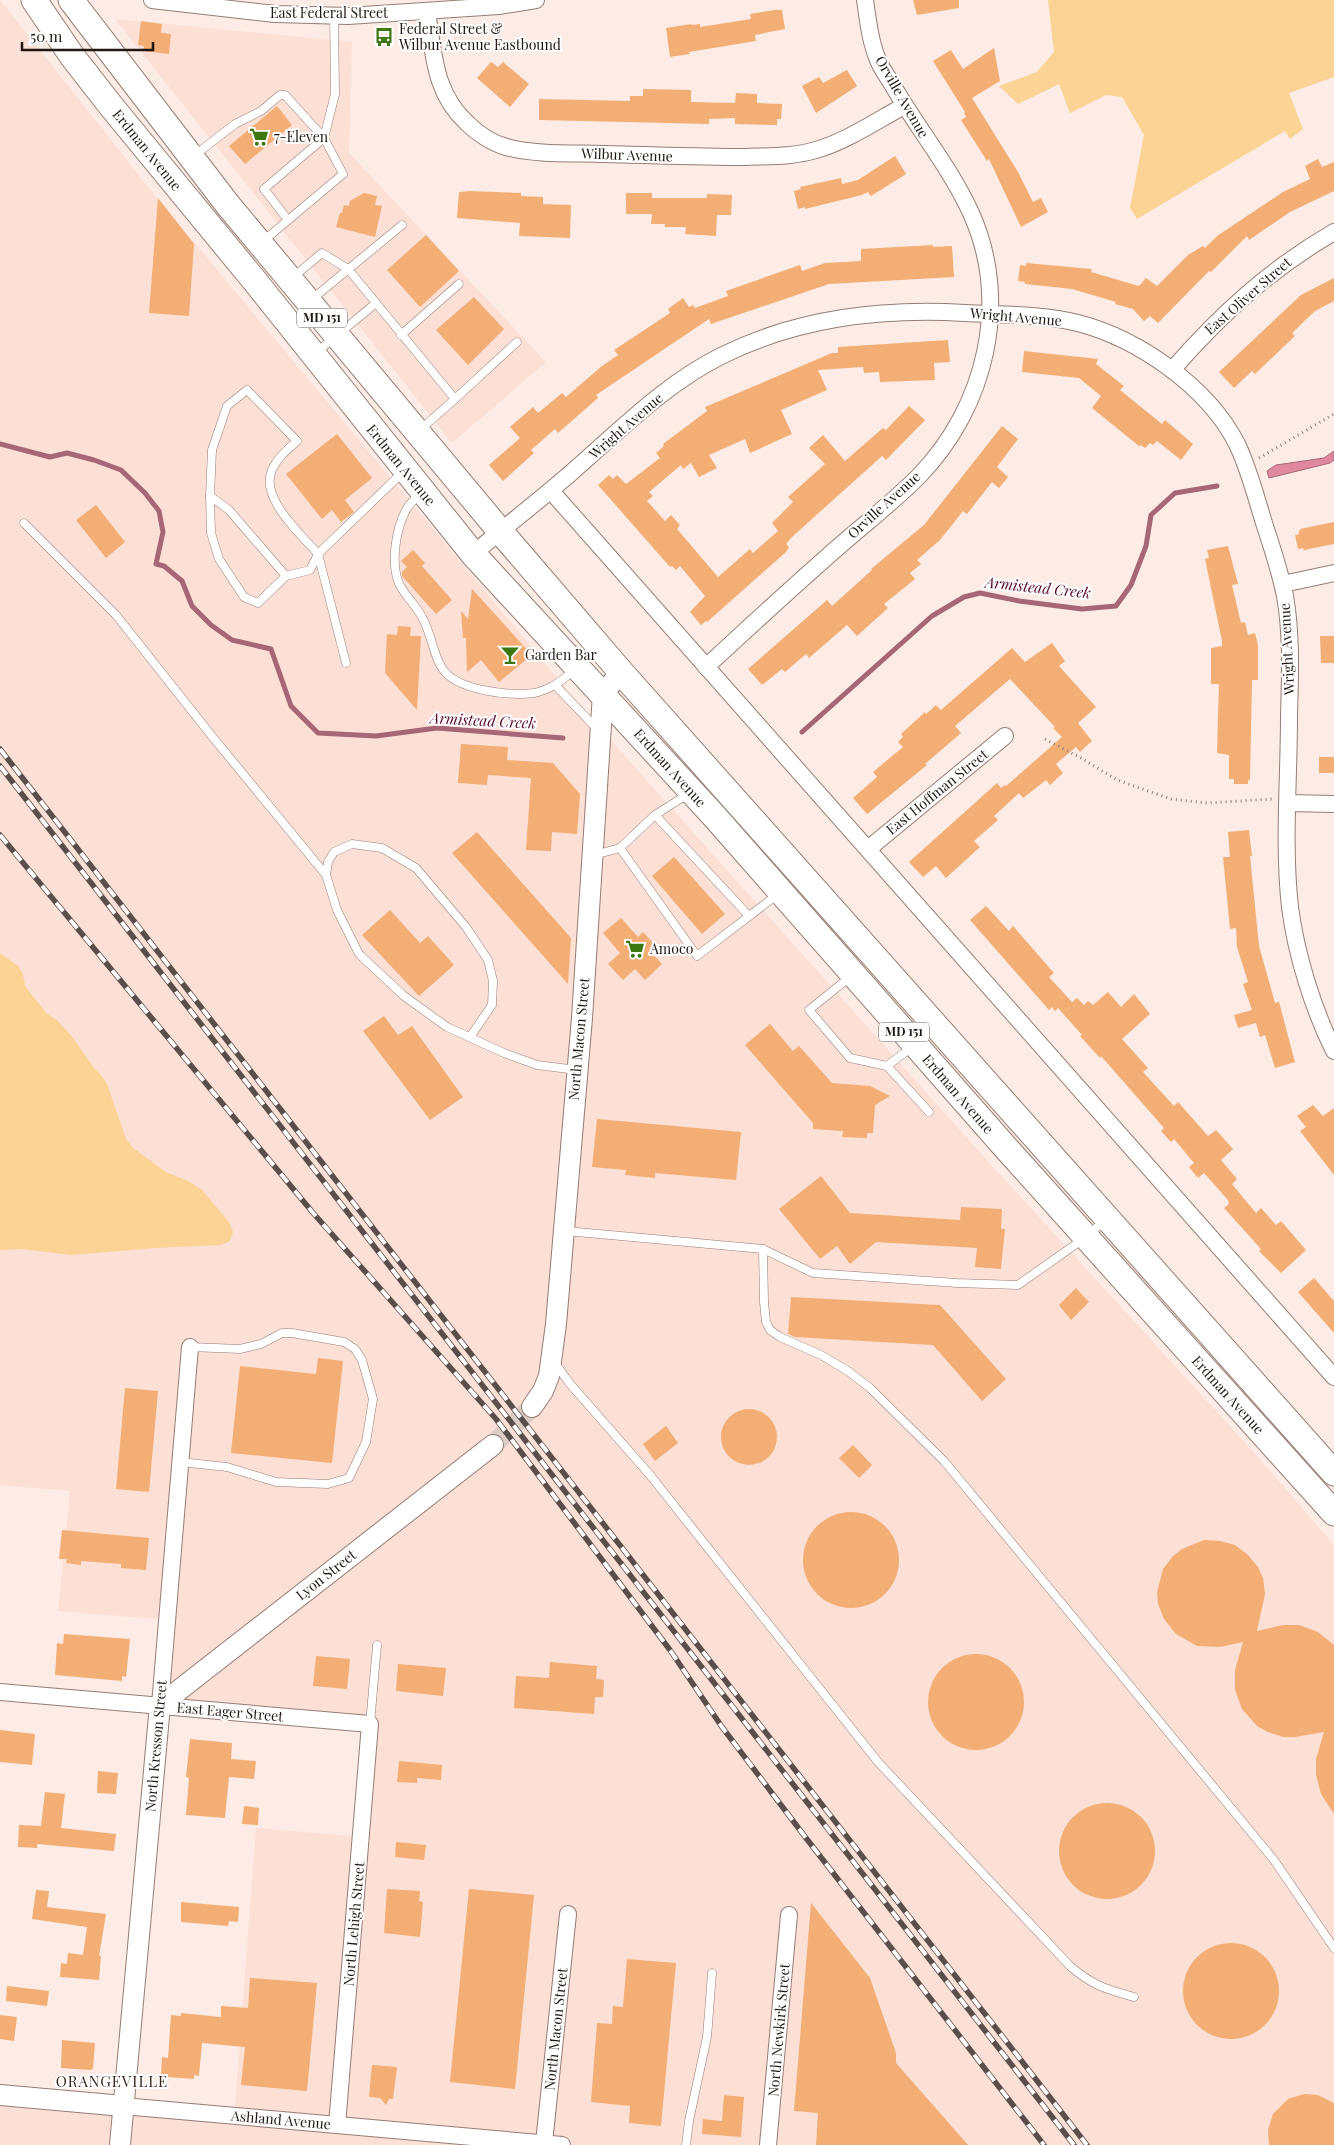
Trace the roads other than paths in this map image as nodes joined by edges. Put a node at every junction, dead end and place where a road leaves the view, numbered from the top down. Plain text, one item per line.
1 (34, 0) edge
2 (71, 0) edge
3 (152, 0) edge
4 (536, 0) edge
5 (864, 0) edge
6 (186, 2) edge
7 (276, 7) edge
8 (427, 12) junction
9 (334, 15) junction
10 (904, 106) junction
11 (324, 138) junction
12 (193, 156) junction
13 (288, 220) junction
14 (402, 225) dead end
15 (1334, 232) edge
16 (260, 243) junction
17 (348, 269) junction
18 (290, 279) junction
19 (459, 284) dead end
20 (309, 301) junction
21 (376, 303) junction
22 (992, 314) junction
23 (337, 335) junction
24 (401, 335) junction
25 (517, 342) dead end
26 (313, 354) junction
27 (1172, 370) junction
28 (455, 399) junction
29 (418, 432) junction
30 (405, 469) junction
31 (422, 491) junction
32 (551, 491) junction
33 (210, 496) junction
34 (24, 523) dead end
35 (500, 531) junction
36 (318, 554) junction
37 (472, 554) junction
38 (1334, 572) edge
39 (286, 576) junction
40 (1283, 584) junction
41 (346, 663) dead end
42 (706, 667) junction
43 (578, 668) junction
44 (621, 672) junction
45 (555, 685) junction
46 (603, 694) junction
47 (601, 733) junction
48 (1005, 736) dead end
49 (692, 792) junction
50 (1288, 801) junction
51 (1334, 804) edge
52 (655, 815) junction
53 (620, 848) junction
54 (868, 849) junction
55 (592, 855) junction
56 (326, 875) junction
57 (780, 892) junction
58 (749, 916) junction
59 (854, 974) junction
60 (470, 1037) junction
61 (915, 1044) junction
62 (1334, 1052) edge
63 (886, 1066) junction
64 (577, 1070) junction
65 (929, 1112) dead end
66 (1108, 1217) junction
67 (564, 1231) junction
68 (1086, 1236) junction
69 (763, 1249) junction
70 (190, 1347) joint
71 (552, 1359) junction
72 (1334, 1377) edge
73 (532, 1407) tunnel mouth
74 (493, 1445) tunnel mouth
75 (180, 1462) junction
76 (1334, 1473) edge
77 (1334, 1513) edge
78 (378, 1645) dead end
79 (0, 1692) edge
80 (160, 1705) junction
81 (370, 1724) junction
82 (568, 1914) dead end
83 (789, 1915) dead end
84 (1334, 1948) edge
85 (712, 1973) dead end
86 (1134, 1997) dead end
87 (0, 2095) edge
88 (123, 2106) junction
89 (337, 2125) junction
90 (544, 2143) junction
91 (120, 2145) edge
92 (562, 2145) edge
93 (686, 2145) edge
94 (768, 2145) edge

1 - 26 main road, Erdman Avenue / MD 151
2 - 12 main road, Erdman Avenue / MD 151
3 - 6 street, East Federal Street
4 - 8 street, East Federal Street
5 - 10 street, Orville Avenue
6 - 7 street, East Federal Street
7 - 9 street, East Federal Street
8 - 9 street, East Federal Street
8 - 10 street, Wilbur Avenue
9 - 11 lane
10 - 22 street, Orville Avenue
11 - 12 lane
11 - 13 lane
11 - 13 lane
12 - 16 main road, Erdman Avenue / MD 151
13 - 16 lane
14 - 17 lane
15 - 27 street, East Oliver Street
16 - 18 main road, Erdman Avenue / MD 151
17 - 18 lane
17 - 20 lane
17 - 21 lane
18 - 20 main road, Erdman Avenue / MD 151
19 - 24 lane
20 - 23 main road, Erdman Avenue / MD 151
21 - 23 lane
21 - 24 lane
22 - 27 street, Wright Avenue
22 - 32 street, Wright Avenue
22 - 42 street, Orville Avenue
23 - 26 lane
23 - 29 main road, Erdman Avenue / MD 151
24 - 28 lane
25 - 28 lane
26 - 30 main road, Erdman Avenue / MD 151
27 - 40 street, Wright Avenue
28 - 29 lane
29 - 35 main road, Erdman Avenue / MD 151
30 - 31 main road, Erdman Avenue / MD 151
30 - 36 lane
31 - 37 main road, Erdman Avenue / MD 151
31 - 45 lane
32 - 35 street, Wright Avenue
32 - 42 street
33 - 36 lane
33 - 39 lane
33 - 39 lane
34 - 56 lane
35 - 37 street, Wright Avenue
35 - 44 main road, Erdman Avenue / MD 151
36 - 39 lane
36 - 41 lane
37 - 43 main road, Erdman Avenue / MD 151
38 - 40 street
40 - 50 street, Wright Avenue
42 - 54 street
43 - 45 lane
43 - 46 main road, Erdman Avenue / MD 151
44 - 46 street
44 - 66 main road, Erdman Avenue / MD 151
45 - 47 lane
46 - 47 street, North Macon Street
46 - 49 main road, Erdman Avenue / MD 151
47 - 55 street, North Macon Street
48 - 54 street, East Hoffman Street
49 - 52 lane
49 - 57 main road, Erdman Avenue / MD 151
50 - 51 street
50 - 62 street, Wright Avenue
52 - 53 lane
52 - 58 lane
53 - 55 lane
53 - 58 lane
54 - 72 street
55 - 64 street, North Macon Street
56 - 60 lane
56 - 60 lane
57 - 58 lane
57 - 59 main road, Erdman Avenue / MD 151
59 - 61 main road, Erdman Avenue / MD 151
59 - 63 lane
60 - 64 lane
61 - 63 lane
61 - 68 main road, Erdman Avenue / MD 151
63 - 65 lane
64 - 67 street, North Macon Street
66 - 68 lane
66 - 76 main road, Erdman Avenue / MD 151
67 - 69 lane
67 - 71 street, North Macon Street
68 - 69 lane
68 - 77 main road, Erdman Avenue / MD 151
69 - 84 lane
70 - 75 street, North Kresson Street
70 - 75 lane
71 - 73 street, North Macon Street
71 - 86 lane
74 - 80 street, Lyon Street
75 - 80 street, North Kresson Street
78 - 81 lane
79 - 80 street, East Eager Street
80 - 81 street, East Eager Street
80 - 88 street, North Kresson Street
81 - 89 street, North Lehigh Street
82 - 90 street, North Macon Street
83 - 94 street, North Newkirk Street
85 - 93 lane
87 - 88 street, Ashland Avenue
88 - 89 street, Ashland Avenue
88 - 91 street, North Kresson Street
89 - 90 street, Ashland Avenue
90 - 92 street, Ashland Avenue

